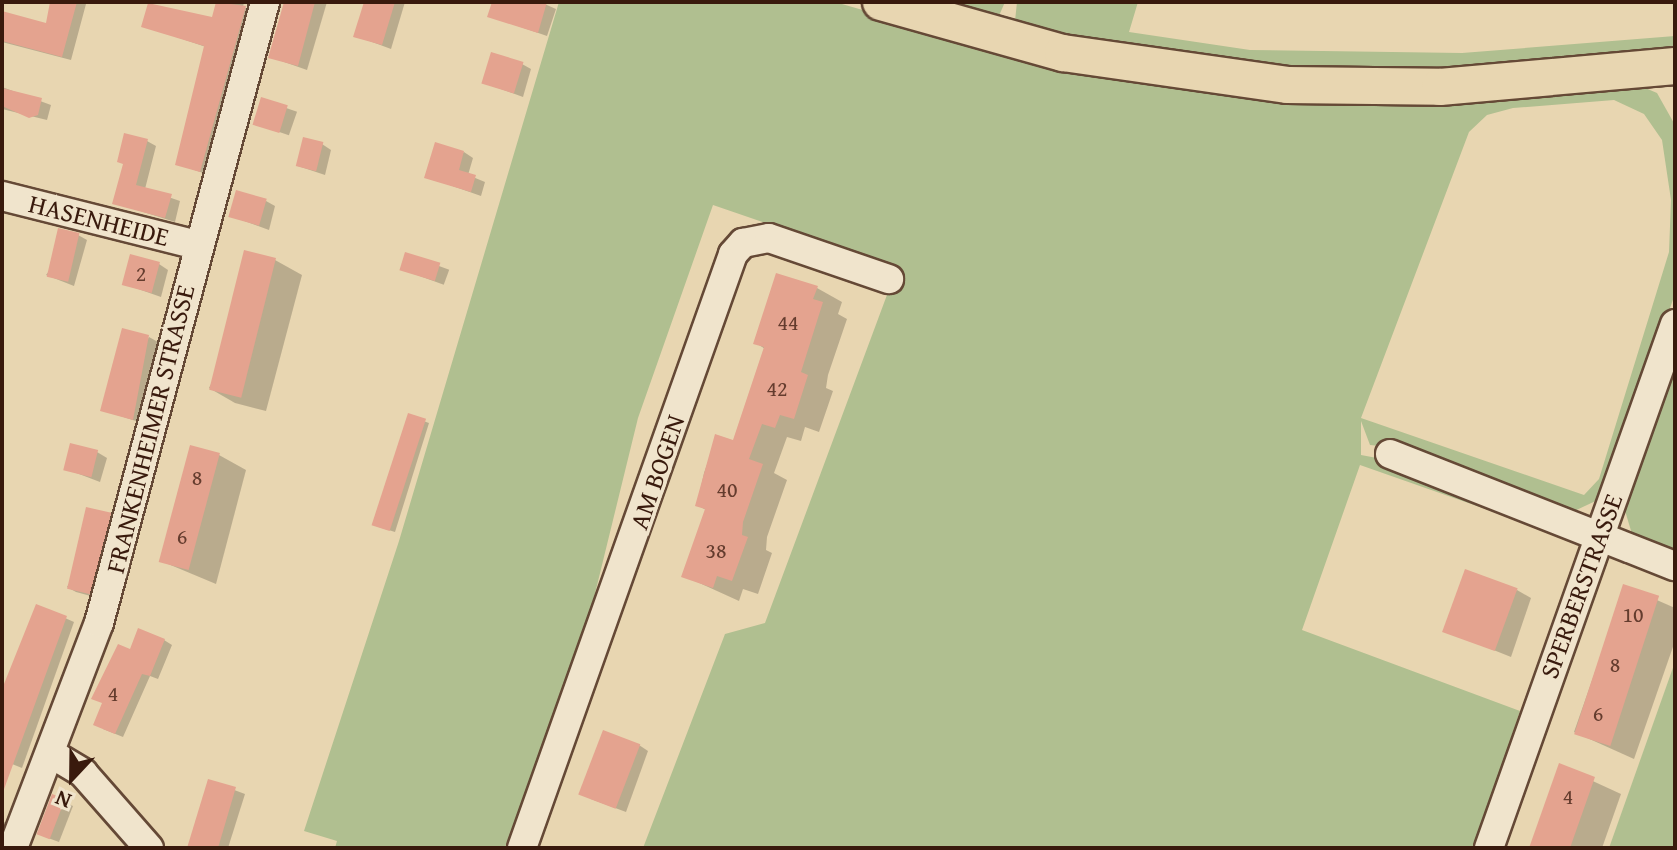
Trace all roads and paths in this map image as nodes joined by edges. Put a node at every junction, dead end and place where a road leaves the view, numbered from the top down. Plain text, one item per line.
1 (265, 2) edge
2 (881, 2) edge
3 (1675, 66) edge
4 (2, 196) edge
5 (197, 245) junction
6 (889, 279) dead end
7 (1675, 324) edge
8 (1390, 454) dead end
9 (1600, 533) junction
10 (1675, 566) edge
11 (50, 753) junction
12 (13, 848) edge
13 (149, 848) edge
14 (522, 848) edge
15 (1489, 848) edge

1 - 5 street, FRANKENHEIMER STRASSE
2 - 3 main road
4 - 5 street, HASENHEIDE
5 - 11 street, FRANKENHEIMER STRASSE
6 - 14 street, AM BOGEN
7 - 9 street, SPERBERSTRASSE
8 - 9 street
9 - 10 street
9 - 15 street, SPERBERSTRASSE
11 - 12 street, FRANKENHEIMER STRASSE
11 - 13 street

